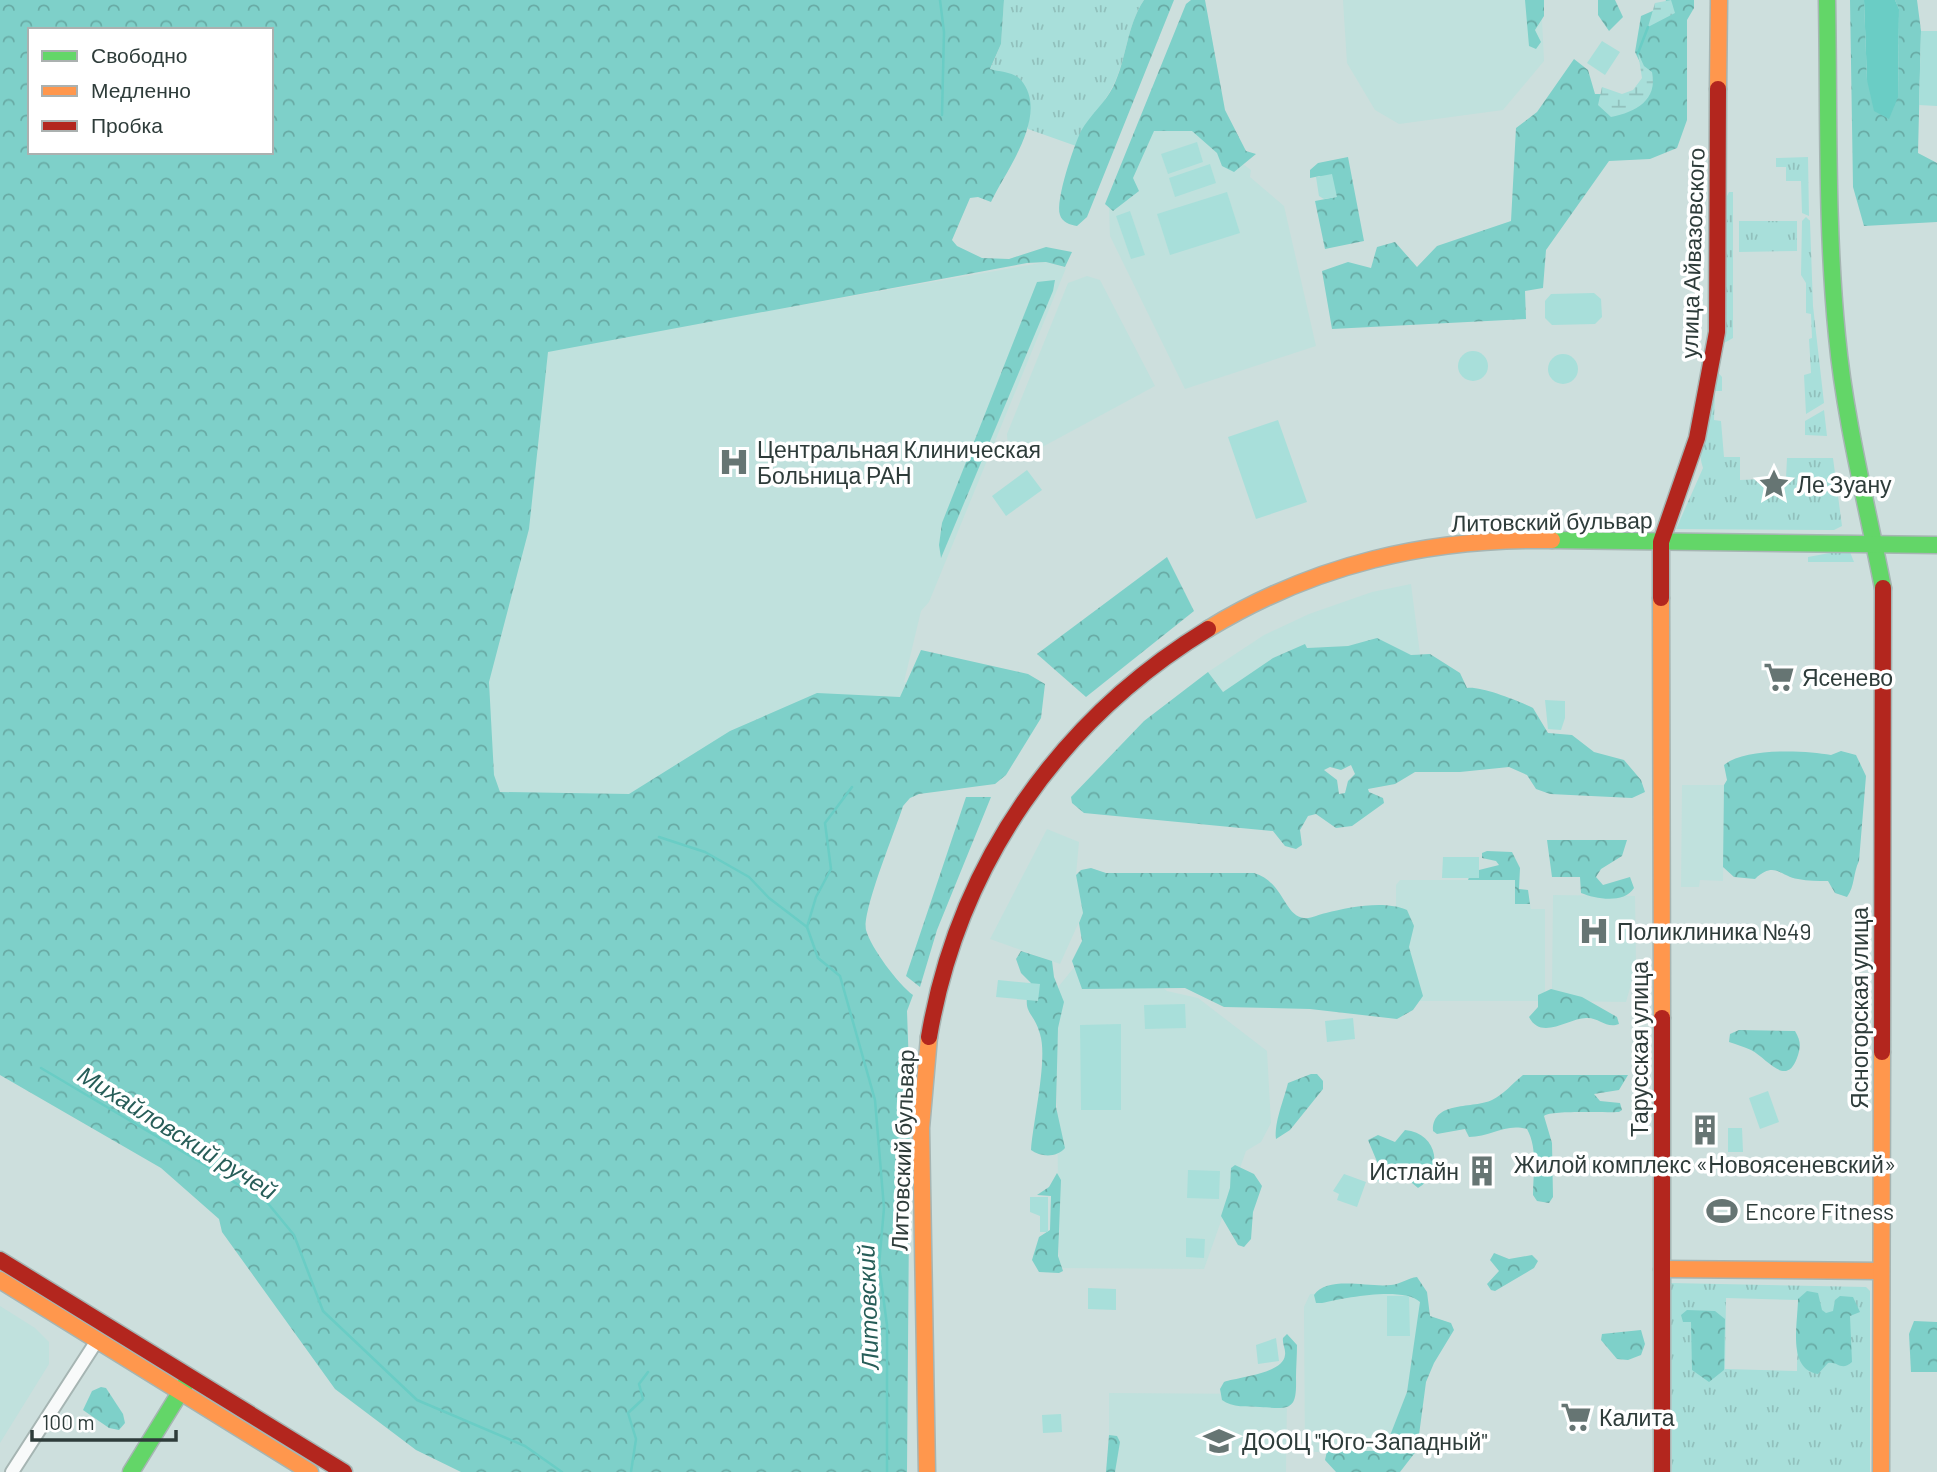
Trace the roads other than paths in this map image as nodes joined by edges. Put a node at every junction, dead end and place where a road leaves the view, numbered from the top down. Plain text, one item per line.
1 (1719, 0) edge
2 (1826, 0) edge
3 (1661, 542) junction
4 (1874, 545) junction
5 (1937, 545) edge
6 (0, 1260) edge
7 (1662, 1269) junction
8 (1881, 1271) junction
9 (0, 1280) edge
10 (98, 1339) junction
11 (185, 1385) junction
12 (12, 1472) edge
13 (131, 1472) edge
14 (310, 1472) edge
15 (344, 1472) edge
16 (928, 1472) edge
17 (1662, 1472) edge
18 (1881, 1472) edge

1 - 3 main road, улица Айвазовского
2 - 4 main road
3 - 4 main road, Литовский бульвар
3 - 7 main road, Тарусская улица
3 - 16 main road, Литовский бульвар
4 - 5 main road, Литовский бульвар
4 - 8 main road, Ясногорская улица
6 - 11 main road
7 - 8 main road
7 - 17 main road, Тарусская улица
8 - 18 main road, Ясногорская улица
9 - 10 main road
10 - 11 main road
10 - 12 street
11 - 13 main road
11 - 14 main road
11 - 15 main road

